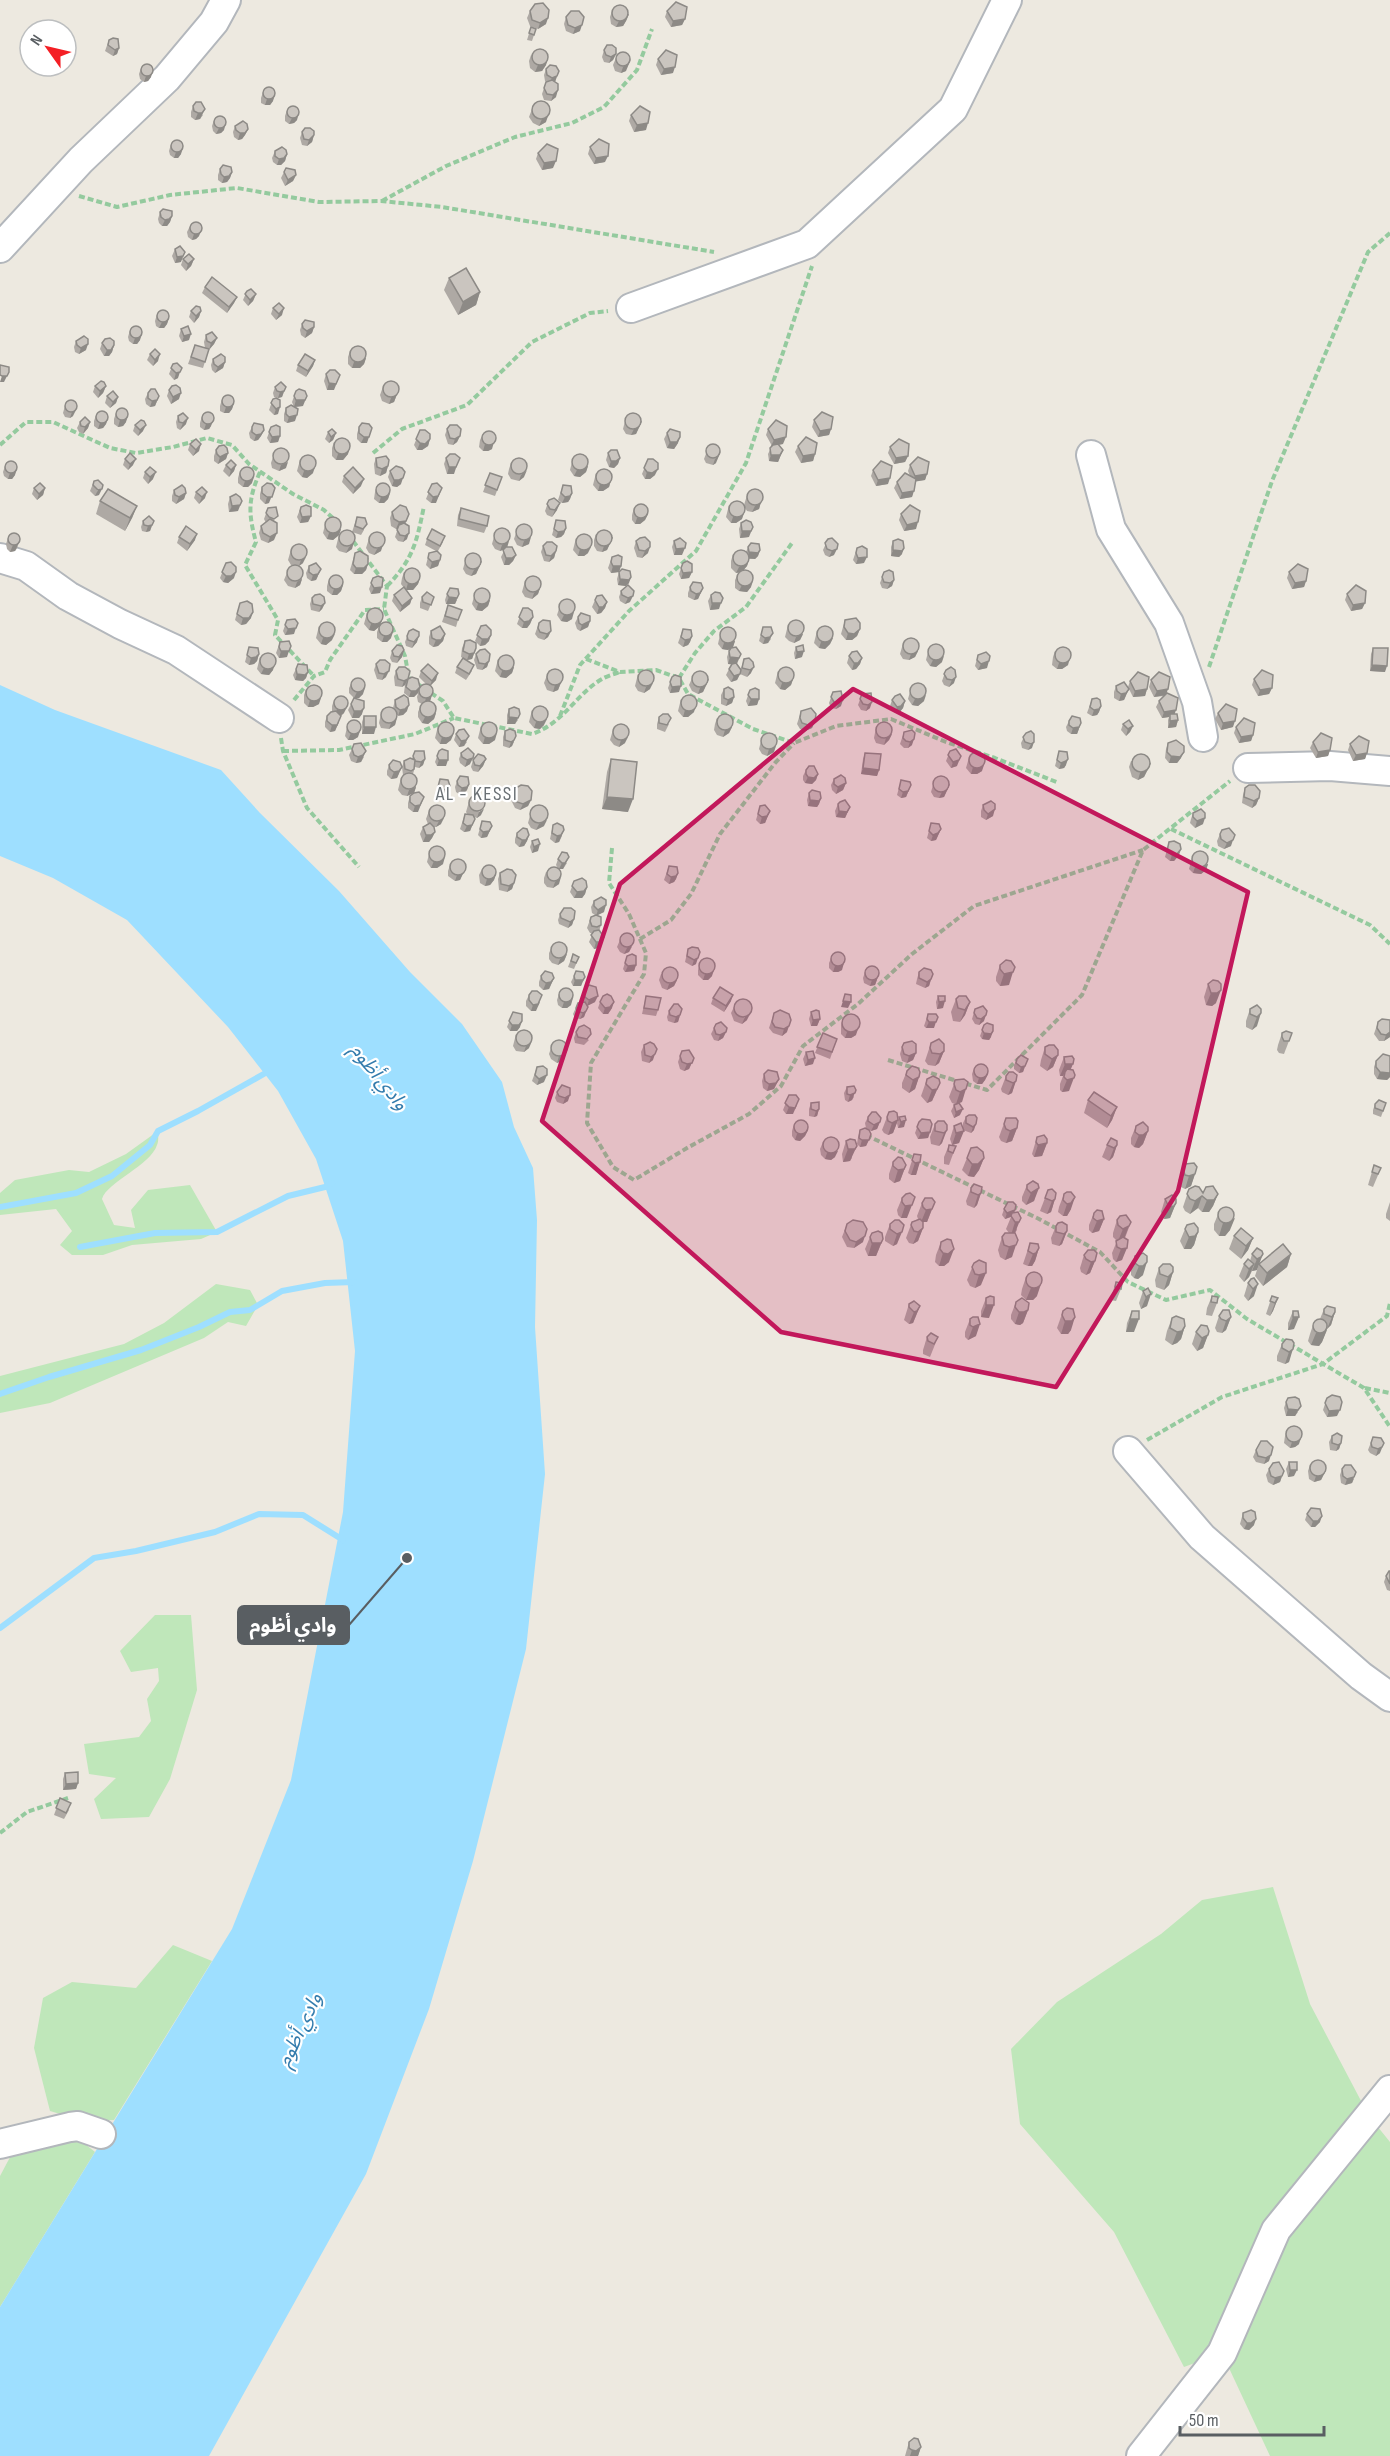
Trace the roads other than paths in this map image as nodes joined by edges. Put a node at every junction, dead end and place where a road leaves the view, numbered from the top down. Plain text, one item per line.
1 (226, 0) edge
2 (1007, 0) edge
3 (0, 248) edge
4 (631, 308) road end
5 (1091, 455) dead end
6 (0, 558) edge
7 (279, 718) road end
8 (1203, 736) dead end
9 (1248, 768) road end
10 (1390, 771) edge
11 (1128, 1451) road end
12 (1390, 1697) edge
13 (1390, 2090) edge
14 (101, 2134) dead end
15 (0, 2144) edge
16 (1141, 2456) edge

1 - 3 street
2 - 4 street
5 - 8 street
6 - 7 street
9 - 10 street
11 - 12 street
13 - 16 street
14 - 15 street

